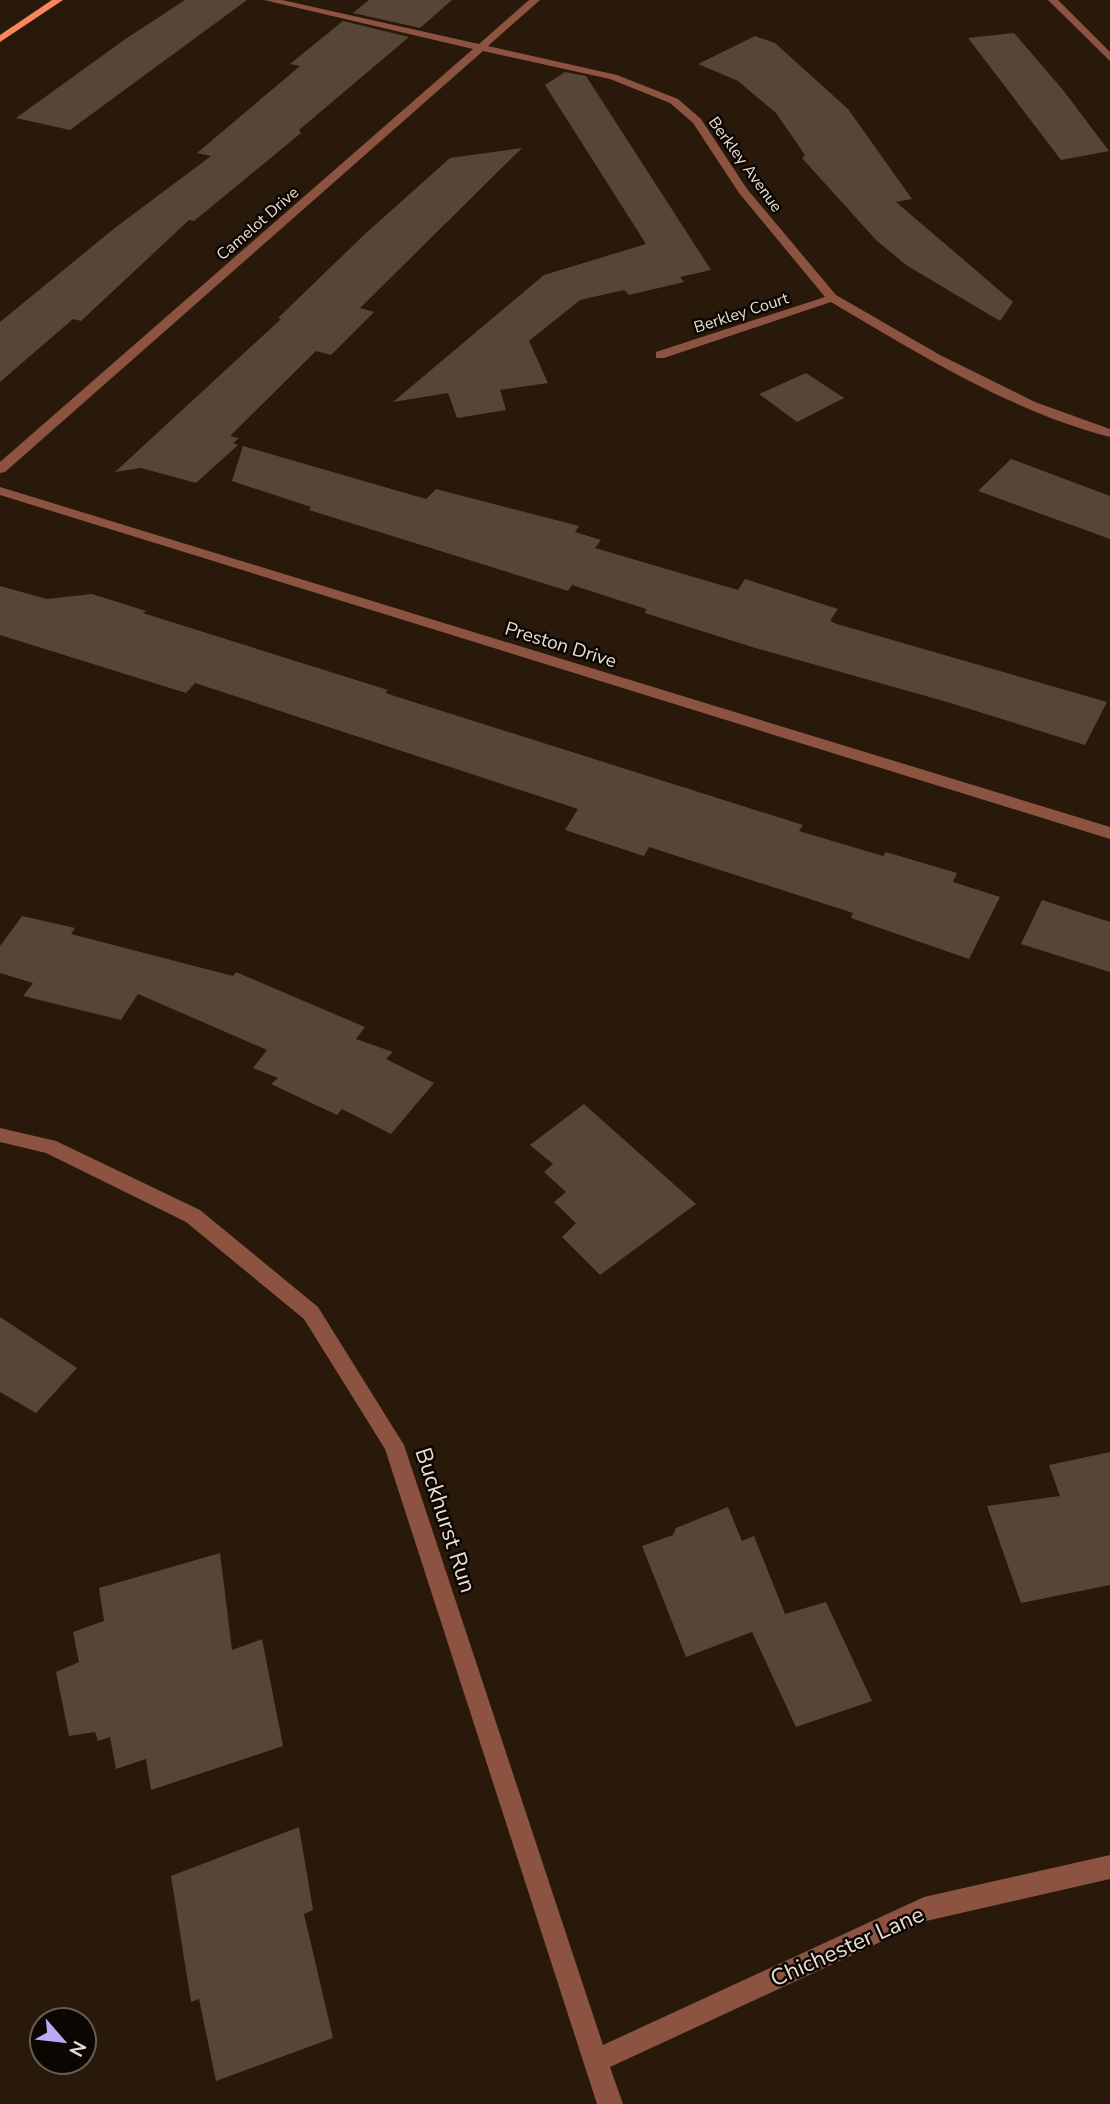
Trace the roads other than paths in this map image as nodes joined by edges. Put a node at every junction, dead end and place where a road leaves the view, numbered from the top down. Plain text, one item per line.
1 (58, 0) edge
2 (269, 0) edge
3 (535, 0) edge
4 (1053, 0) edge
5 (0, 39) edge
6 (481, 48) junction
7 (1110, 58) edge
8 (832, 298) junction
9 (660, 355) dead end
10 (1110, 433) edge
11 (0, 469) edge
12 (0, 491) edge
13 (1110, 833) edge
14 (0, 1135) edge
15 (1110, 1867) edge
16 (596, 2061) junction
17 (610, 2104) edge

1 - 5 main road
2 - 6 street, Berkley Avenue
3 - 6 street, Camelot Drive
4 - 7 street
6 - 8 street, Berkley Avenue
6 - 11 street, Camelot Drive
8 - 9 street, Berkley Court
8 - 10 street, Berkley Avenue
12 - 13 street, Preston Drive
14 - 16 street, Buckhurst Run
15 - 16 street, Chichester Lane
16 - 17 street, Buckhurst Run

